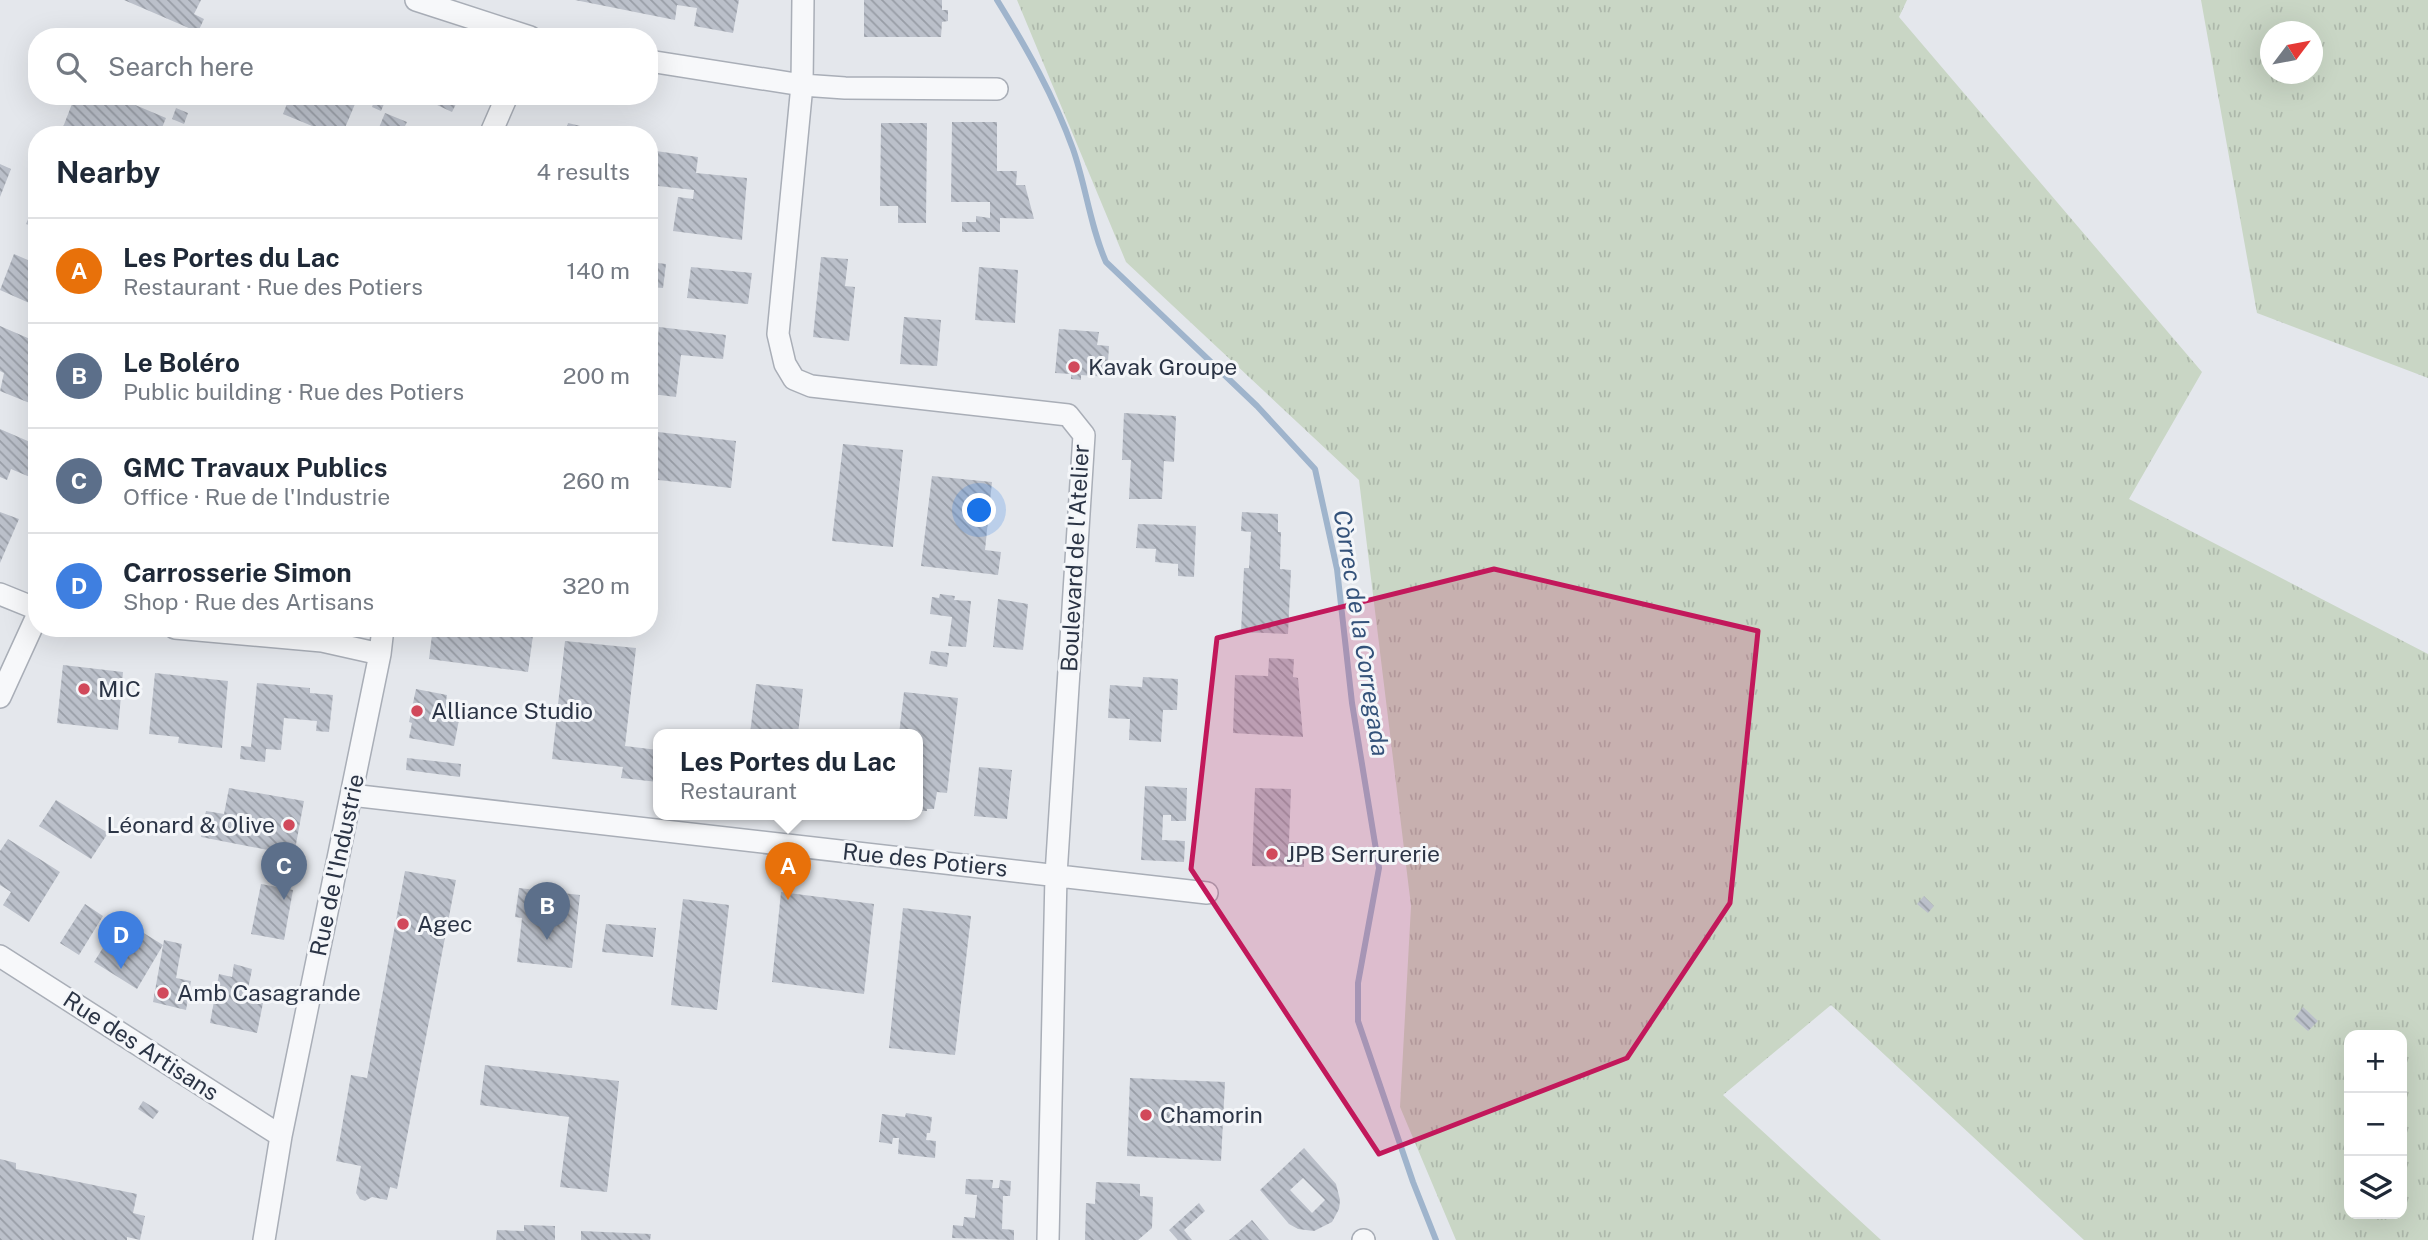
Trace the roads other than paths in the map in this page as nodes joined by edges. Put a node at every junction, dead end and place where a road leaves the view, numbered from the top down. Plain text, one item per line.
1 (416, 0) edge
2 (803, 0) edge
3 (502, 28) edge
4 (658, 62) edge
5 (802, 85) junction
6 (997, 89) dead end
7 (503, 105) edge
8 (495, 126) edge
9 (0, 593) edge
10 (28, 605) edge
11 (28, 636) edge
12 (277, 637) edge
13 (382, 637) edge
14 (380, 654) junction
15 (0, 697) edge
16 (351, 795) junction
17 (1056, 875) junction
18 (1207, 894) dead end
19 (0, 957) edge
20 (281, 1136) junction
21 (264, 1240) edge
22 (1048, 1240) edge

1 - 3 street
2 - 5 street, Boulevard de l'Atelier
4 - 5 street
5 - 6 street
5 - 17 street, Boulevard de l'Atelier
7 - 8 street
9 - 10 street
11 - 15 street
12 - 14 street
13 - 14 street, Rue de l'Industrie
14 - 16 street, Rue de l'Industrie
16 - 17 street, Rue des Potiers
16 - 20 street, Rue de l'Industrie
17 - 18 street, Rue des Potiers
17 - 22 street, Boulevard de l'Atelier
19 - 20 street, Rue des Artisans
20 - 21 street, Rue de l'Industrie

